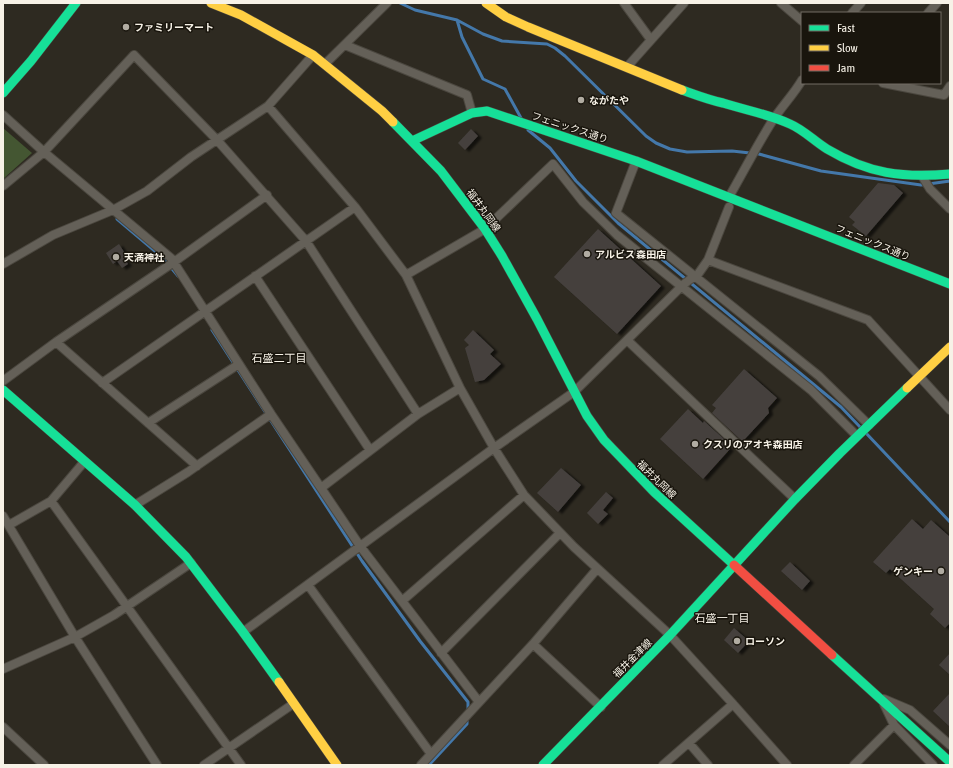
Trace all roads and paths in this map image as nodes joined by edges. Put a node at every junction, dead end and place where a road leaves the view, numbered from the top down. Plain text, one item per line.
1 (76, 3) edge
2 (211, 3) edge
3 (387, 3) edge
4 (486, 3) edge
5 (624, 3) edge
6 (684, 3) edge
7 (781, 3) edge
8 (861, 3) edge
9 (937, 3) edge
10 (853, 12) edge
11 (929, 12) edge
12 (801, 20) edge
13 (651, 40) junction
14 (345, 45) junction
15 (313, 55) junction
16 (325, 64) junction
17 (627, 67) junction
18 (801, 82) edge
19 (888, 84) edge
20 (950, 86) edge
21 (3, 93) edge
22 (268, 106) junction
23 (472, 113) junction
24 (3, 115) edge
25 (774, 118) junction
26 (217, 140) junction
27 (412, 141) junction
28 (44, 152) junction
29 (636, 161) junction
30 (950, 174) edge
31 (922, 176) junction
32 (3, 186) edge
33 (267, 195) junction
34 (729, 197) junction
35 (355, 207) junction
36 (729, 207) dead end
37 (950, 209) edge
38 (113, 210) junction
39 (485, 229) junction
40 (306, 241) junction
41 (708, 260) junction
42 (174, 262) junction
43 (3, 264) edge
44 (406, 275) junction
45 (255, 276) junction
46 (694, 278) junction
47 (950, 284) edge
48 (683, 285) junction
49 (204, 311) junction
50 (627, 340) junction
51 (56, 342) junction
52 (950, 346) edge
53 (239, 364) junction
54 (919, 377) junction
55 (3, 381) edge
56 (102, 383) junction
57 (460, 388) junction
58 (3, 390) edge
59 (574, 392) junction
60 (950, 410) edge
61 (271, 414) junction
62 (418, 414) junction
63 (148, 423) junction
64 (869, 425) junction
65 (857, 436) junction
66 (494, 448) junction
67 (370, 450) junction
68 (84, 462) junction
69 (197, 466) junction
70 (321, 488) junction
71 (524, 495) junction
72 (795, 499) junction
73 (51, 501) junction
74 (135, 505) junction
75 (3, 516) edge
76 (9, 525) junction
77 (560, 533) junction
78 (360, 546) junction
79 (191, 563) junction
80 (734, 565) junction
81 (597, 569) junction
82 (308, 584) junction
83 (402, 601) junction
84 (127, 606) junction
85 (243, 632) junction
86 (670, 635) junction
87 (75, 637) junction
88 (533, 644) junction
89 (441, 653) junction
90 (3, 670) edge
91 (881, 698) junction
92 (479, 702) junction
93 (293, 704) junction
94 (733, 704) junction
95 (601, 707) junction
96 (894, 725) junction
97 (3, 727) edge
98 (689, 742) junction
99 (950, 745) edge
100 (228, 747) junction
101 (431, 754) junction
102 (950, 762) edge
103 (44, 765) edge
104 (157, 765) edge
105 (204, 765) edge
106 (241, 765) edge
107 (337, 765) edge
108 (421, 765) edge
109 (543, 765) edge
110 (663, 765) edge
111 (708, 765) edge
112 (786, 765) edge
113 (854, 765) edge
114 (933, 765) edge

1 - 21 street
2 - 15 street
3 - 14 street
4 - 17 street
5 - 13 street
6 - 13 street
7 - 12 street
8 - 10 street
9 - 11 street
13 - 17 street
14 - 16 street
14 - 23 street
15 - 16 street
15 - 22 street
16 - 27 street
17 - 25 street
18 - 25 street
19 - 20 street
22 - 26 street
22 - 35 street
23 - 27 street, フェニックス通り
23 - 29 street, フェニックス通り
24 - 28 street
25 - 31 street
25 - 34 street
26 - 28 street
26 - 33 street
26 - 38 street
27 - 39 street, 福井丸岡線
28 - 32 street
28 - 38 street
29 - 34 street, フェニックス通り
29 - 46 street
30 - 31 street
31 - 37 street
33 - 40 street
33 - 42 street
34 - 47 street, フェニックス通り
35 - 40 street
35 - 44 street
36 - 41 street
38 - 42 street
38 - 43 street
39 - 44 street
39 - 48 street
39 - 59 street, 福井丸岡線
40 - 45 street
40 - 62 street
41 - 46 street
41 - 54 street
42 - 49 street
42 - 51 street
44 - 57 street
45 - 49 street
45 - 67 street
46 - 48 street
46 - 64 street
48 - 50 street
48 - 65 street
49 - 53 street
49 - 56 street
50 - 59 street
50 - 72 street
51 - 55 street
51 - 56 street
52 - 54 street
53 - 61 street
53 - 63 street
54 - 60 street
54 - 64 street
56 - 63 street
57 - 62 street
57 - 66 street
58 - 68 street
59 - 66 street
59 - 80 street, 福井丸岡線
61 - 69 street
61 - 70 street
62 - 67 street
63 - 69 street
64 - 65 street
65 - 72 street
66 - 71 street
66 - 78 street
67 - 70 street
68 - 73 street
68 - 74 street
69 - 74 street
70 - 78 street
71 - 77 street
71 - 83 street
72 - 80 street
73 - 76 street
73 - 84 street
74 - 79 street
75 - 76 street
76 - 87 street
77 - 81 street
77 - 89 street
78 - 82 street
78 - 83 street
79 - 84 street
79 - 85 street
80 - 86 street, 福井金津線
80 - 91 street, 福井丸岡線
81 - 86 street
81 - 88 street
82 - 85 street
82 - 101 street
83 - 89 street
84 - 87 street
84 - 100 street
85 - 93 street
86 - 94 street
86 - 95 street, 福井金津線
87 - 90 street
87 - 104 street
88 - 92 street
88 - 95 street
89 - 92 street
91 - 96 street
91 - 99 street
91 - 102 street, 福井丸岡線
92 - 101 street
93 - 100 street
93 - 107 street
94 - 98 street
94 - 112 street
95 - 109 street, 福井金津線
96 - 113 street
96 - 114 street
97 - 103 street
98 - 110 street
98 - 111 street
100 - 105 street
100 - 106 street
101 - 108 street

